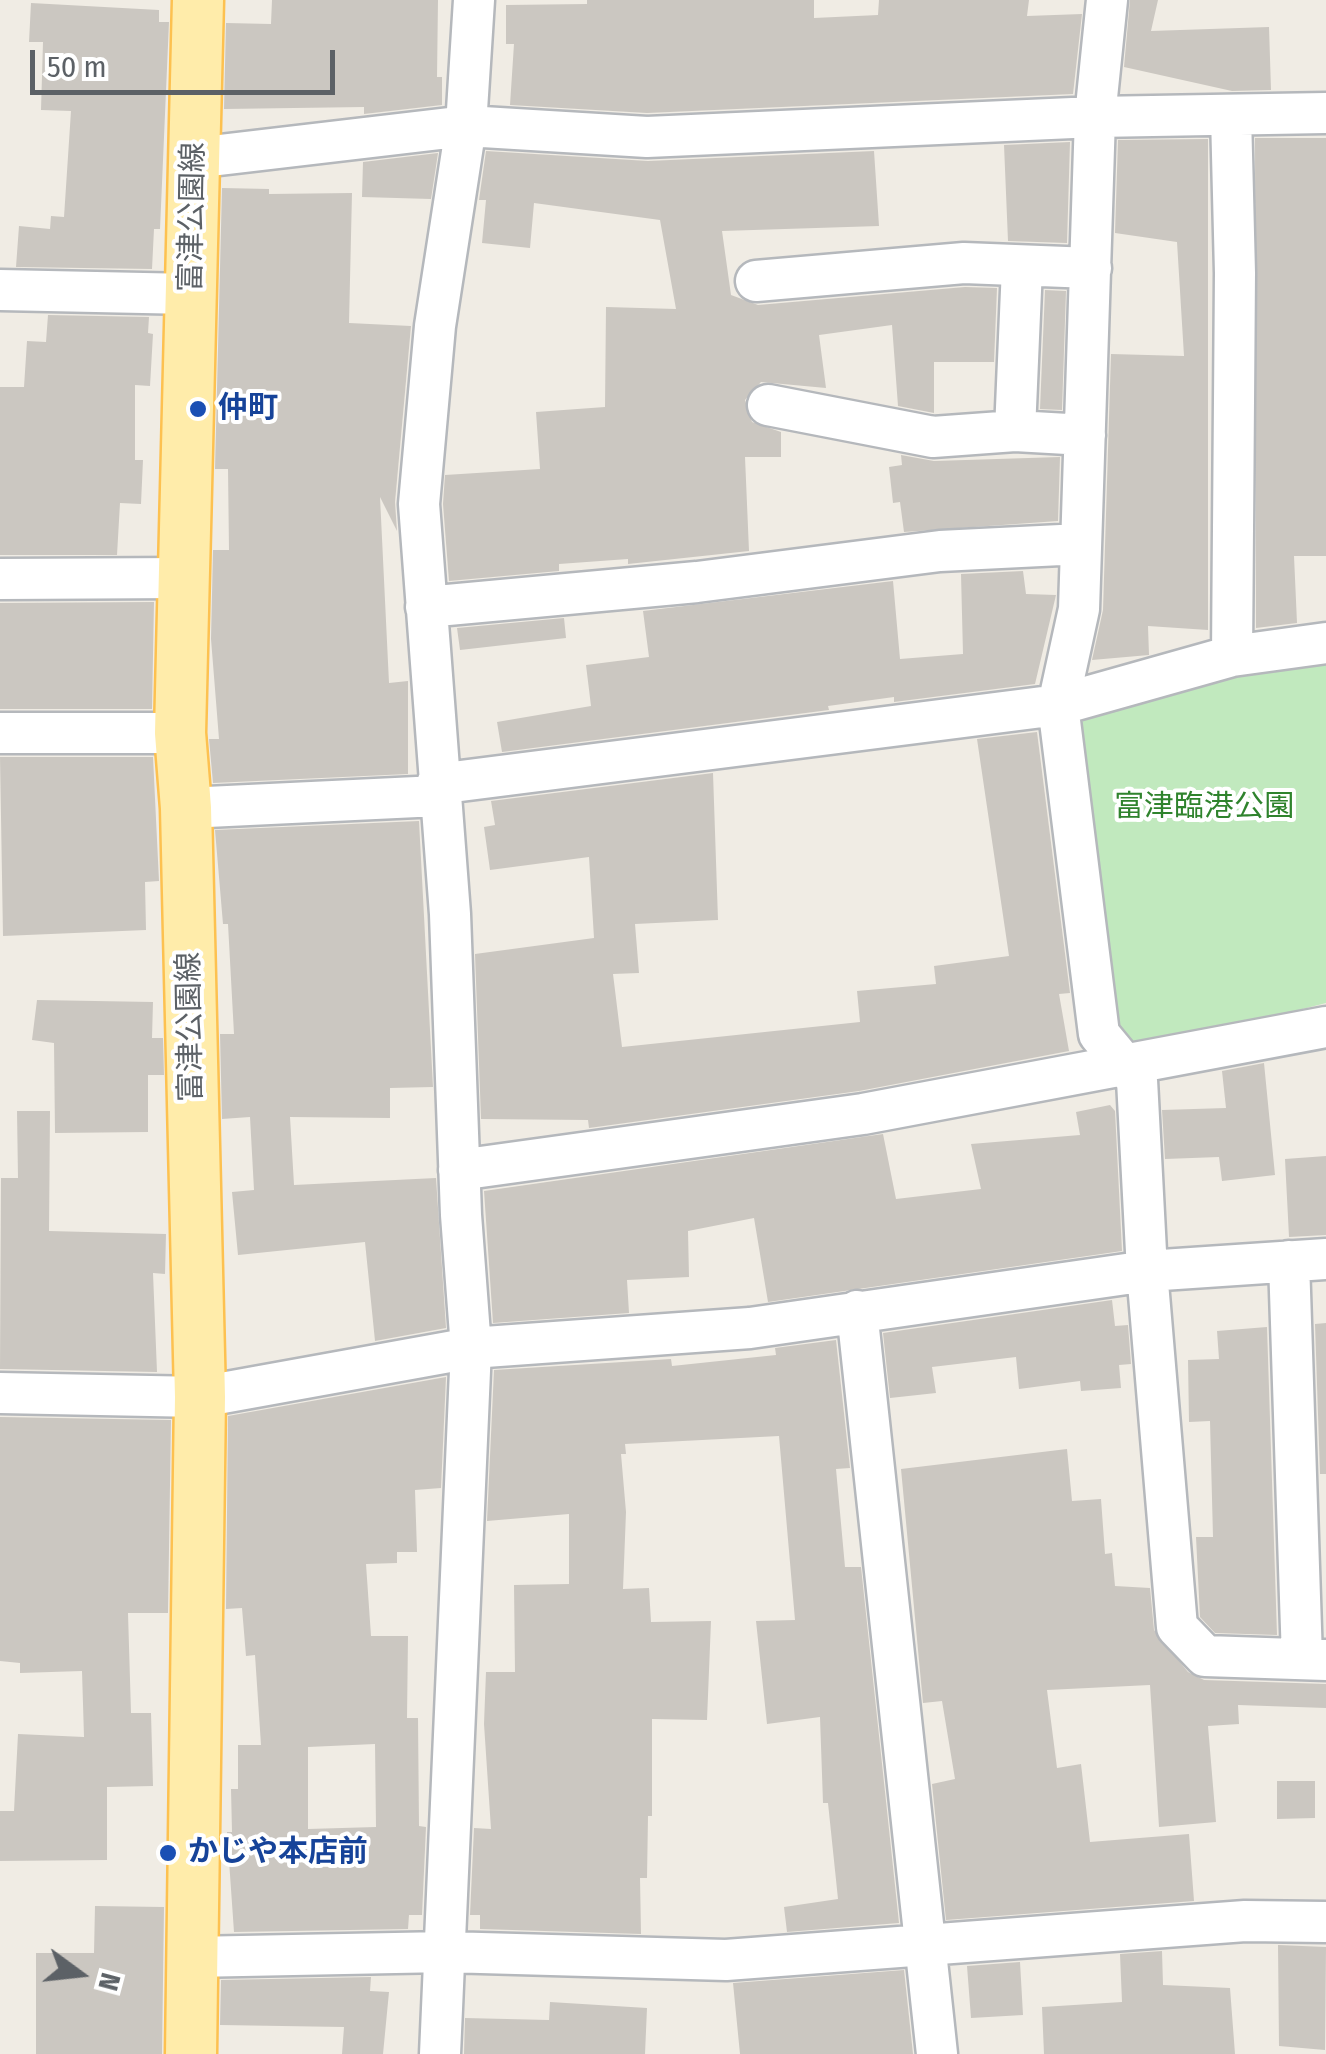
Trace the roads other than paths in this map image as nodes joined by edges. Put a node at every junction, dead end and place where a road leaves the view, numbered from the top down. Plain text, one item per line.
1 (198, 0) edge
2 (474, 0) edge
3 (1107, 0) edge
4 (1326, 113) edge
5 (1231, 115) junction
6 (1096, 116) junction
7 (466, 126) junction
8 (194, 158) junction
9 (1022, 266) junction
10 (1091, 268) junction
11 (756, 281) dead end
12 (0, 290) edge
13 (190, 294) junction
14 (768, 405) dead end
15 (1016, 431) junction
16 (1084, 435) junction
17 (1080, 544) junction
18 (183, 578) junction
19 (0, 579) edge
20 (426, 607) junction
21 (1326, 643) edge
22 (1232, 656) junction
23 (1058, 704) junction
24 (0, 733) edge
25 (180, 733) junction
26 (438, 790) junction
27 (186, 808) junction
28 (1326, 1027) edge
29 (1124, 1064) junction
30 (459, 1170) junction
31 (1307, 1260) edge
32 (1147, 1271) junction
33 (857, 1311) junction
34 (471, 1348) junction
35 (0, 1393) edge
36 (200, 1397) junction
37 (1314, 1660) edge
38 (1326, 1922) edge
39 (928, 1944) junction
40 (446, 1952) junction
41 (191, 1958) junction
42 (192, 2054) edge
43 (440, 2054) edge
44 (937, 2054) edge

1 - 8 main road, 富津公園線
2 - 7 street
3 - 6 street
4 - 5 street
5 - 6 street
5 - 22 street
6 - 7 street
6 - 10 street
7 - 8 street
7 - 20 street
8 - 13 main road, 富津公園線
9 - 10 street
9 - 11 street
9 - 15 street
10 - 16 street
12 - 13 street
13 - 18 main road, 富津公園線
14 - 15 street
15 - 16 street
16 - 17 street
17 - 20 street
17 - 23 street
18 - 19 street
18 - 25 main road, 富津公園線
20 - 26 street
21 - 22 street
22 - 23 street
23 - 26 street
23 - 29 street
24 - 25 street
25 - 27 main road, 富津公園線
26 - 27 street
26 - 30 street
27 - 36 main road, 富津公園線
28 - 29 street
29 - 30 street
29 - 32 street
30 - 34 street
31 - 32 street
31 - 37 street
32 - 33 street
32 - 37 street
33 - 34 street
33 - 39 street
34 - 36 street
34 - 40 street
35 - 36 street
36 - 41 main road, 富津公園線
38 - 39 street
39 - 40 street
39 - 44 street
40 - 41 street
40 - 43 street
41 - 42 main road, 富津公園線

